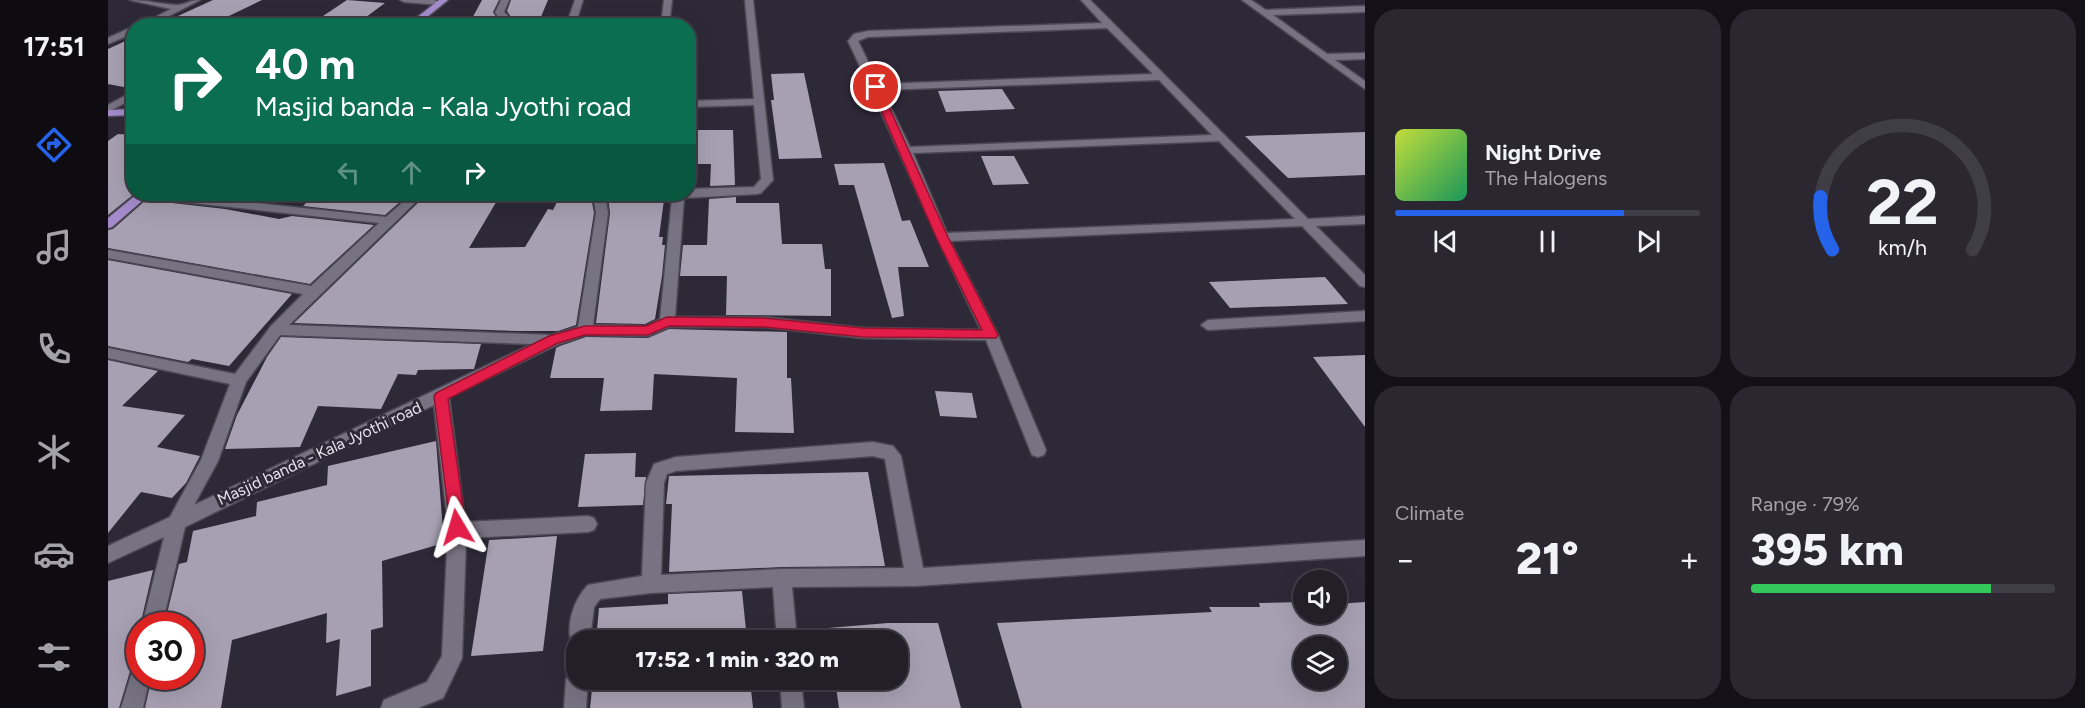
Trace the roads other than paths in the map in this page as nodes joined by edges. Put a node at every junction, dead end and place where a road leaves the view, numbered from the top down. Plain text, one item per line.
1 (134, 0) edge
2 (196, 0) edge
3 (404, 0) edge
4 (505, 0) edge
5 (579, 0) edge
6 (668, 0) edge
7 (748, 0) edge
8 (1085, 0) edge
9 (1246, 0) edge
10 (1354, 0) edge
11 (442, 2) edge
12 (180, 8) junction
13 (1365, 8) edge
14 (1264, 13) junction
15 (159, 18) edge
16 (421, 18) edge
17 (504, 18) edge
18 (573, 18) edge
19 (667, 18) edge
20 (1108, 25) junction
21 (126, 33) edge
22 (108, 41) edge
23 (1365, 56) edge
24 (1325, 57) junction
25 (1160, 77) junction
26 (1365, 86) edge
27 (876, 87) junction
28 (126, 101) edge
29 (761, 102) junction
30 (696, 104) edge
31 (112, 112) edge
32 (126, 120) edge
33 (1220, 138) junction
34 (906, 150) junction
35 (696, 193) edge
36 (136, 201) edge
37 (209, 201) edge
38 (411, 201) edge
39 (600, 201) edge
40 (678, 201) edge
41 (1365, 220) edge
42 (391, 221) junction
43 (1305, 223) junction
44 (108, 224) edge
45 (942, 237) junction
46 (108, 254) edge
47 (1365, 283) edge
48 (314, 291) junction
49 (1365, 316) edge
50 (667, 322) junction
51 (1208, 325) dead end
52 (276, 330) junction
53 (585, 330) junction
54 (991, 335) junction
55 (554, 340) junction
56 (108, 353) edge
57 (239, 380) junction
58 (441, 396) junction
59 (1038, 450) dead end
60 (177, 520) junction
61 (588, 524) dead end
62 (457, 530) junction
63 (1365, 548) edge
64 (108, 555) edge
65 (915, 577) junction
66 (782, 578) junction
67 (651, 584) junction
68 (155, 612) edge
69 (581, 630) edge
70 (786, 630) edge
71 (136, 690) edge
72 (576, 690) edge
73 (791, 690) edge
74 (132, 708) edge
75 (392, 708) edge
76 (575, 708) edge
77 (793, 708) edge

1 - 12 street
2 - 12 street
3 - 11 street
4 - 17 street
5 - 18 street
6 - 19 street
7 - 29 street
8 - 20 street
9 - 14 street
10 - 13 street
11 - 16 main road
12 - 15 street
13 - 14 street
14 - 24 street
20 - 25 street
20 - 27 street
21 - 22 street
23 - 24 street
24 - 26 street
25 - 27 street
25 - 33 street
27 - 34 street
28 - 31 street
29 - 30 street
29 - 35 street
31 - 32 main road
33 - 34 street
33 - 43 street
34 - 45 street
36 - 44 main road
37 - 42 street
38 - 42 street
39 - 53 street
40 - 50 street
41 - 43 street
42 - 48 street
43 - 45 street
43 - 47 street
45 - 54 street
46 - 48 street
48 - 52 street
49 - 51 street
50 - 53 street, Masjid banda - Kala Jyothi road
50 - 54 street, Masjid banda - Kala Jyothi road
52 - 55 street
52 - 57 street
53 - 55 street, Masjid banda - Kala Jyothi road
54 - 59 street
55 - 58 street, Masjid banda - Kala Jyothi road
56 - 57 street
57 - 60 street
58 - 60 street, Masjid banda - Kala Jyothi road
58 - 62 street
60 - 64 street, Masjid banda - Kala Jyothi road
60 - 68 street
61 - 62 street
62 - 75 street
63 - 65 street
65 - 66 street
65 - 67 street
66 - 67 street
66 - 70 street
67 - 69 street
71 - 74 street
72 - 76 street
73 - 77 street

